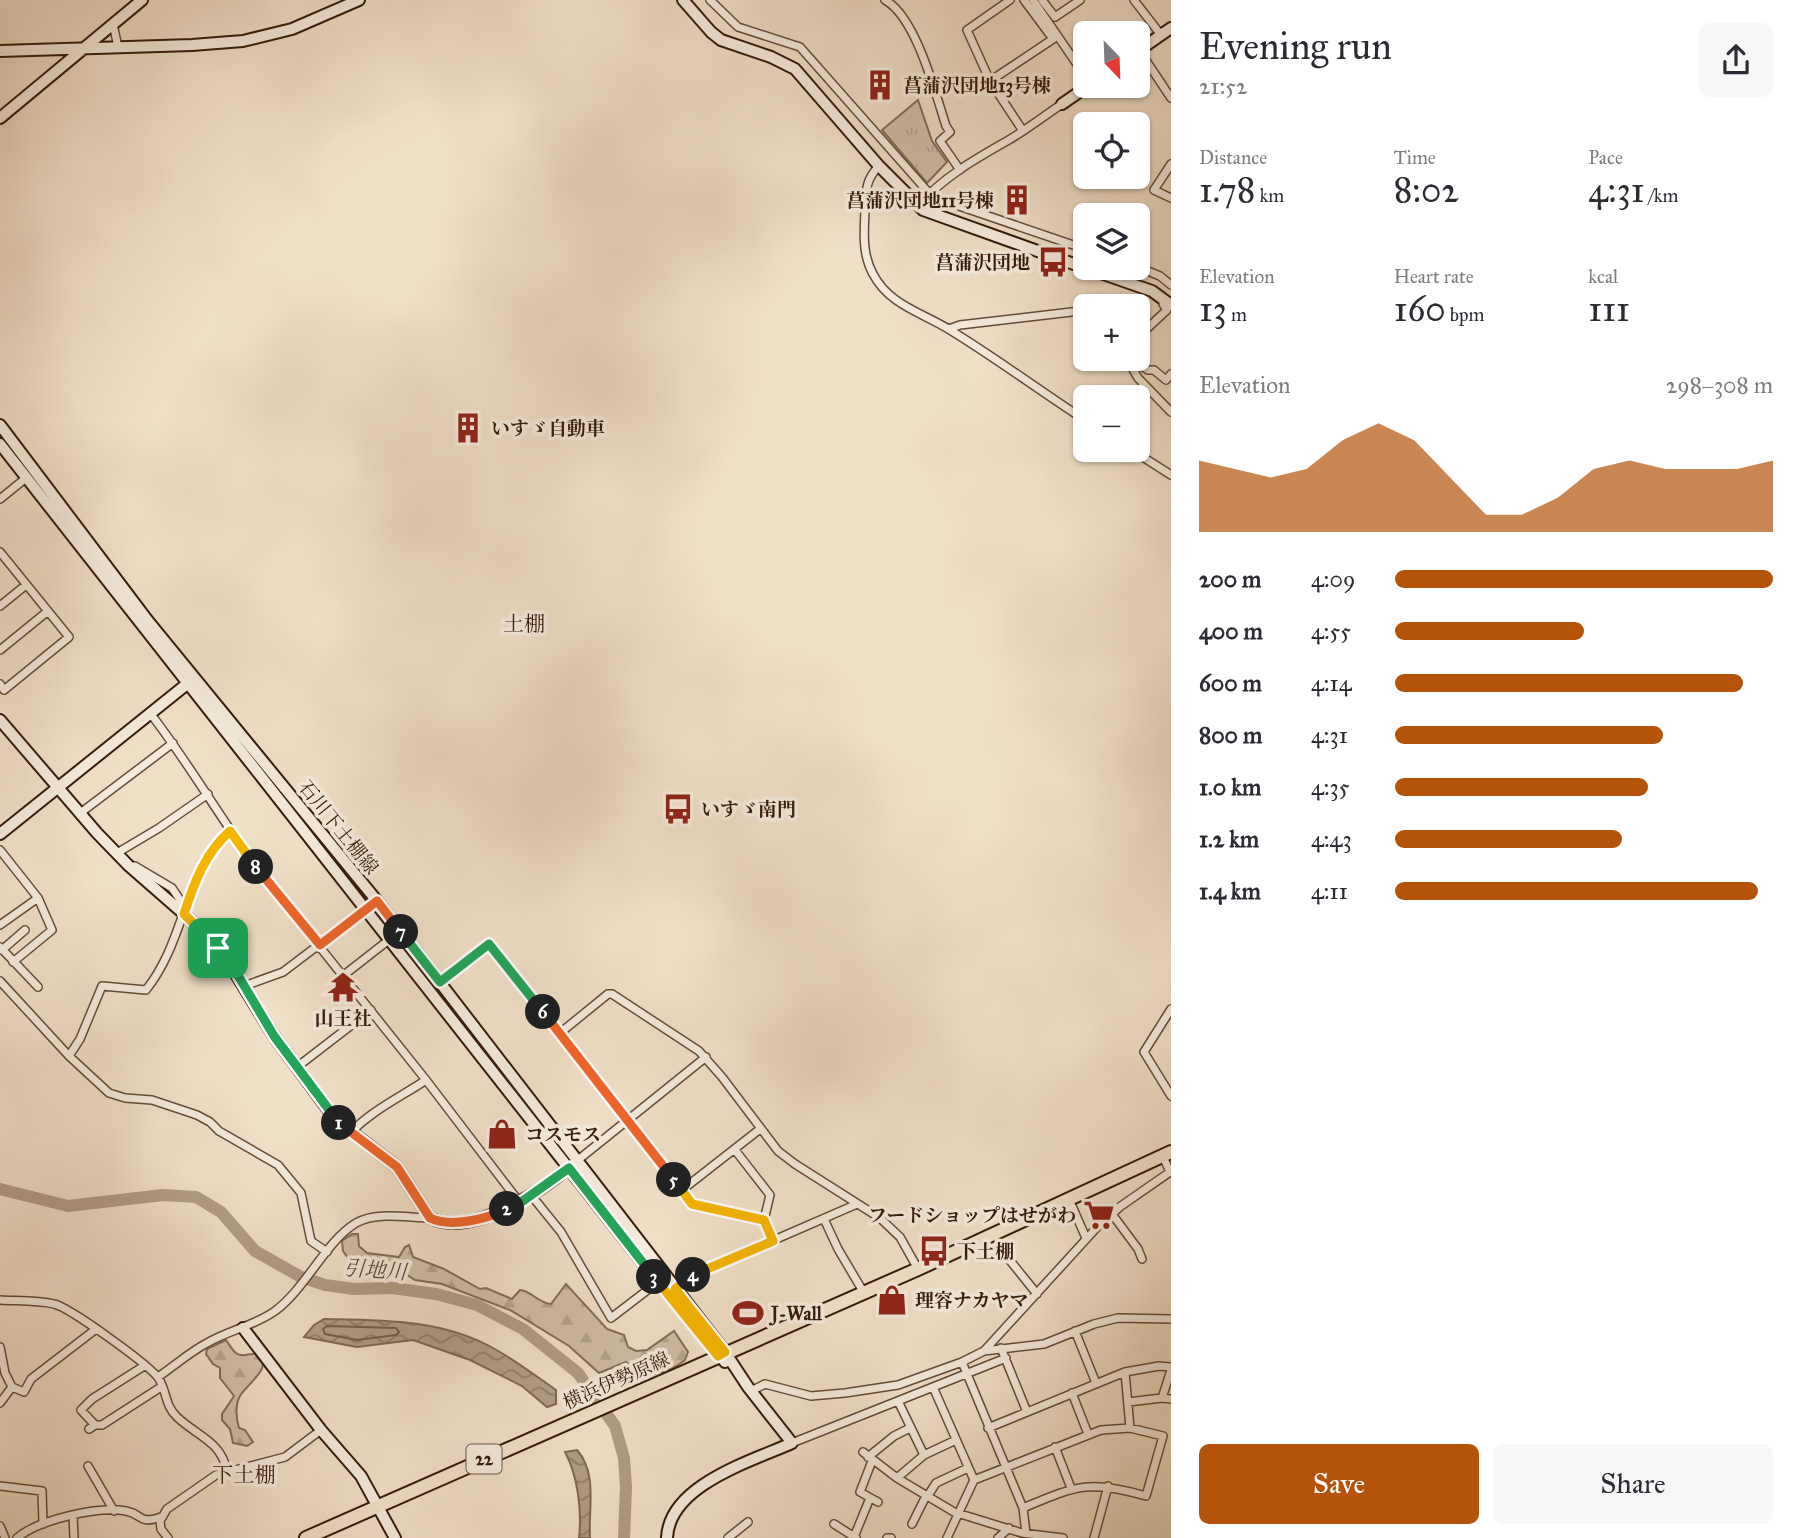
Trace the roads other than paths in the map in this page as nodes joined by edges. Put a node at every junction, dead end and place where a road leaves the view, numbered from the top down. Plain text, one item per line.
1 (142, 0) edge
2 (359, 0) edge
3 (683, 0) edge
4 (710, 0) edge
5 (885, 0) edge
6 (1010, 0) edge
7 (1024, 0) edge
8 (1033, 0) edge
9 (1042, 0) edge
10 (1080, 0) edge
11 (1134, 0) edge
12 (113, 24) junction
13 (1171, 28) edge
14 (1161, 35) junction
15 (1150, 43) edge
16 (118, 47) junction
17 (84, 49) junction
18 (0, 51) edge
19 (1073, 58) edge
20 (1150, 68) edge
21 (990, 81) junction
22 (1073, 96) edge
23 (1171, 98) edge
24 (1062, 104) joint
25 (0, 118) edge
26 (1023, 131) junction
27 (1171, 164) edge
28 (879, 166) junction
29 (960, 170) junction
30 (929, 193) junction
31 (1171, 198) edge
32 (918, 206) junction
33 (1073, 245) edge
34 (1073, 264) edge
35 (1150, 272) edge
36 (1121, 280) edge
37 (1171, 285) edge
38 (1168, 303) edge
39 (1073, 312) edge
40 (1150, 326) edge
41 (949, 329) junction
42 (1150, 370) edge
43 (1135, 371) edge
44 (1171, 374) edge
45 (1073, 412) edge
46 (1171, 412) edge
47 (0, 425) edge
48 (0, 444) edge
49 (1150, 462) edge
50 (1171, 475) edge
51 (26, 478) junction
52 (0, 499) edge
53 (2, 557) edge
54 (26, 585) junction
55 (0, 606) edge
56 (48, 611) junction
57 (0, 650) edge
58 (190, 681) junction
59 (0, 684) edge
60 (150, 713) junction
61 (0, 720) edge
62 (173, 743) junction
63 (56, 787) junction
64 (208, 794) junction
65 (79, 814) junction
66 (230, 831) junction
67 (0, 834) edge
68 (0, 850) edge
69 (120, 856) junction
70 (38, 898) junction
71 (377, 901) junction
72 (366, 909) junction
73 (185, 911) junction
74 (0, 925) edge
75 (25, 930) dead end
76 (390, 939) junction
77 (320, 945) junction
78 (1, 948) edge
79 (13, 962) junction
80 (344, 975) junction
81 (0, 981) edge
82 (440, 982) junction
83 (244, 986) junction
84 (38, 987) dead end
85 (1171, 1009) edge
86 (371, 1010) junction
87 (560, 1033) junction
88 (69, 1056) junction
89 (706, 1058) junction
90 (297, 1067) junction
91 (426, 1080) junction
92 (1171, 1096) edge
93 (627, 1119) junction
94 (760, 1129) junction
95 (350, 1133) junction
96 (735, 1150) junction
97 (1170, 1163) edge
98 (573, 1164) junction
99 (682, 1191) junction
100 (531, 1195) junction
101 (520, 1203) junction
102 (857, 1204) junction
103 (1072, 1206) junction
104 (1112, 1214) junction
105 (430, 1218) junction
106 (824, 1219) junction
107 (764, 1220) junction
108 (1086, 1238) junction
109 (773, 1241) junction
110 (327, 1252) junction
111 (1008, 1258) dead end
112 (1142, 1259) dead end
113 (918, 1269) junction
114 (658, 1282) junction
115 (675, 1289) junction
116 (864, 1293) junction
117 (1037, 1294) junction
118 (0, 1300) edge
119 (1171, 1319) edge
120 (243, 1328) junction
121 (96, 1329) junction
122 (1076, 1331) junction
123 (0, 1347) edge
124 (1001, 1348) junction
125 (984, 1351) junction
126 (1006, 1358) junction
127 (727, 1359) junction
128 (962, 1362) junction
129 (144, 1366) junction
130 (1171, 1368) edge
131 (1125, 1372) junction
132 (965, 1374) junction
133 (158, 1377) junction
134 (1096, 1383) junction
135 (12, 1387) junction
136 (162, 1387) junction
137 (933, 1387) junction
138 (751, 1391) junction
139 (1072, 1393) junction
140 (1162, 1398) junction
141 (1171, 1399) edge
142 (898, 1401) junction
143 (1128, 1402) junction
144 (0, 1403) edge
145 (1027, 1412) junction
146 (988, 1427) junction
147 (910, 1428) junction
148 (1130, 1428) junction
149 (321, 1430) junction
150 (1088, 1434) junction
151 (956, 1440) junction
152 (792, 1443) junction
153 (1055, 1447) junction
154 (924, 1455) junction
155 (867, 1457) junction
156 (88, 1466) dead end
157 (968, 1468) junction
158 (1005, 1468) junction
159 (227, 1471) junction
160 (897, 1478) junction
161 (974, 1480) junction
162 (0, 1486) edge
163 (1108, 1486) junction
164 (1072, 1488) junction
165 (926, 1497) junction
166 (870, 1498) junction
167 (878, 1502) dead end
168 (1023, 1508) junction
169 (379, 1509) junction
170 (114, 1511) junction
171 (959, 1514) junction
172 (73, 1515) junction
173 (161, 1517) junction
174 (748, 1522) dead end
175 (43, 1524) junction
176 (834, 1524) dead end
177 (912, 1524) dead end
178 (0, 1526) edge
179 (1009, 1528) junction
180 (1024, 1535) edge
181 (5, 1538) edge
182 (16, 1538) edge
183 (75, 1538) edge
184 (168, 1538) edge
185 (306, 1538) edge
186 (321, 1538) edge
187 (395, 1538) edge
188 (667, 1538) edge
189 (728, 1538) edge
190 (855, 1538) edge
191 (947, 1538) edge
192 (998, 1538) edge
193 (1063, 1538) edge
194 (1094, 1538) edge

1 - 12 street
2 - 16 street
3 - 28 street
4 - 30 street
5 - 29 street
6 - 21 street
7 - 21 street
8 - 19 street
9 - 10 street
11 - 14 street
12 - 16 street
12 - 17 street
13 - 14 street
14 - 15 street
16 - 17 street
17 - 18 street
17 - 25 street
20 - 23 street
21 - 26 street
22 - 24 street
24 - 26 street
26 - 29 street
27 - 31 street
28 - 32 street
28 - 41 street
29 - 30 street
30 - 32 street
30 - 33 street
32 - 34 street
35 - 37 street
36 - 38 street
38 - 40 street
39 - 41 street
41 - 45 street
42 - 44 street
43 - 46 street
47 - 58 street, 石川下土棚線
48 - 51 street, 石川下土棚線
49 - 50 street
51 - 52 street
51 - 58 street, 石川下土棚線
53 - 54 street
54 - 55 street
54 - 56 street
56 - 57 street
56 - 59 street
58 - 60 street
58 - 71 street, 石川下土棚線
58 - 72 street, 石川下土棚線
60 - 62 street
60 - 63 street
61 - 63 street
62 - 64 street
62 - 65 street
63 - 65 street
63 - 67 street
64 - 66 street
64 - 69 street
65 - 69 street
66 - 73 street
66 - 77 street
68 - 70 street
69 - 73 street
70 - 74 street
70 - 79 street
71 - 72 street
71 - 82 street, 石川下土棚線
72 - 76 street, 石川下土棚線
72 - 77 street
73 - 83 street
73 - 88 street
75 - 78 street
76 - 80 street
76 - 98 street, 石川下土棚線
77 - 80 street
77 - 83 street
78 - 79 street
79 - 84 street
80 - 86 street
81 - 88 street
82 - 87 street
82 - 98 street, 石川下土棚線
83 - 90 street
85 - 92 street
86 - 90 street
86 - 91 street
87 - 89 street
87 - 93 street
88 - 110 street
89 - 93 street
89 - 94 street
90 - 95 street
91 - 95 street
91 - 101 street
93 - 98 street
93 - 99 street
94 - 96 street
94 - 102 street
95 - 105 street
96 - 99 street
96 - 107 street
97 - 103 main road, 横浜伊勢原線 / 22
97 - 104 street
97 - 113 main road, 横浜伊勢原線 / 22
98 - 100 street
98 - 114 street, 石川下土棚線
98 - 115 street, 石川下土棚線
99 - 107 street
100 - 101 street
100 - 114 street
101 - 105 street
102 - 106 street
102 - 113 street
103 - 108 street
103 - 127 main road, 横浜伊勢原線 / 22
104 - 108 street
104 - 112 street
105 - 110 street
106 - 109 street
106 - 116 street
107 - 109 street
108 - 117 street
109 - 115 street
110 - 120 street
111 - 117 street
113 - 116 main road, 横浜伊勢原線 / 22
114 - 127 street, 石川下土棚線
115 - 127 street, 石川下土棚線
116 - 127 main road, 横浜伊勢原線 / 22
117 - 125 street
118 - 121 street
119 - 122 street
120 - 133 street
120 - 149 street
121 - 129 street
121 - 135 street
122 - 124 street
122 - 134 street
123 - 135 street
124 - 125 street
124 - 126 street
125 - 128 street
126 - 132 street
126 - 145 street
127 - 138 street
127 - 169 main road, 横浜伊勢原線 / 22
128 - 132 street
128 - 138 street
129 - 133 street
129 - 136 street
130 - 131 street
130 - 140 street
131 - 134 street
131 - 143 street
132 - 137 street
132 - 146 street
133 - 136 street
134 - 139 street
135 - 144 street
136 - 159 street
137 - 142 street
137 - 151 street
138 - 152 street
139 - 145 street
139 - 150 street
140 - 141 street
140 - 143 street
142 - 147 street
142 - 152 street
143 - 148 street
145 - 146 street
146 - 158 street
147 - 154 street
147 - 155 street
148 - 150 street
148 - 163 street
149 - 159 street
149 - 169 street
150 - 153 street
151 - 154 street
151 - 157 street
152 - 188 street
153 - 158 street
153 - 164 street
154 - 160 street
155 - 160 street
155 - 166 street
156 - 170 street
157 - 161 street
157 - 165 street
158 - 161 street
158 - 168 street
159 - 173 street
160 - 165 street
161 - 171 street
162 - 175 street
163 - 164 street
163 - 194 street
164 - 168 street
165 - 171 street
165 - 177 street
166 - 167 street
166 - 190 street
168 - 180 street
169 - 185 main road, 横浜伊勢原線 / 22
169 - 186 main road, 横浜伊勢原線 / 22
169 - 187 street
170 - 172 street
170 - 173 street
171 - 179 street
171 - 191 street
172 - 175 street
172 - 183 street
173 - 184 street
174 - 189 street
175 - 182 street
176 - 190 street
178 - 181 street
179 - 180 street
179 - 192 street
180 - 193 street

